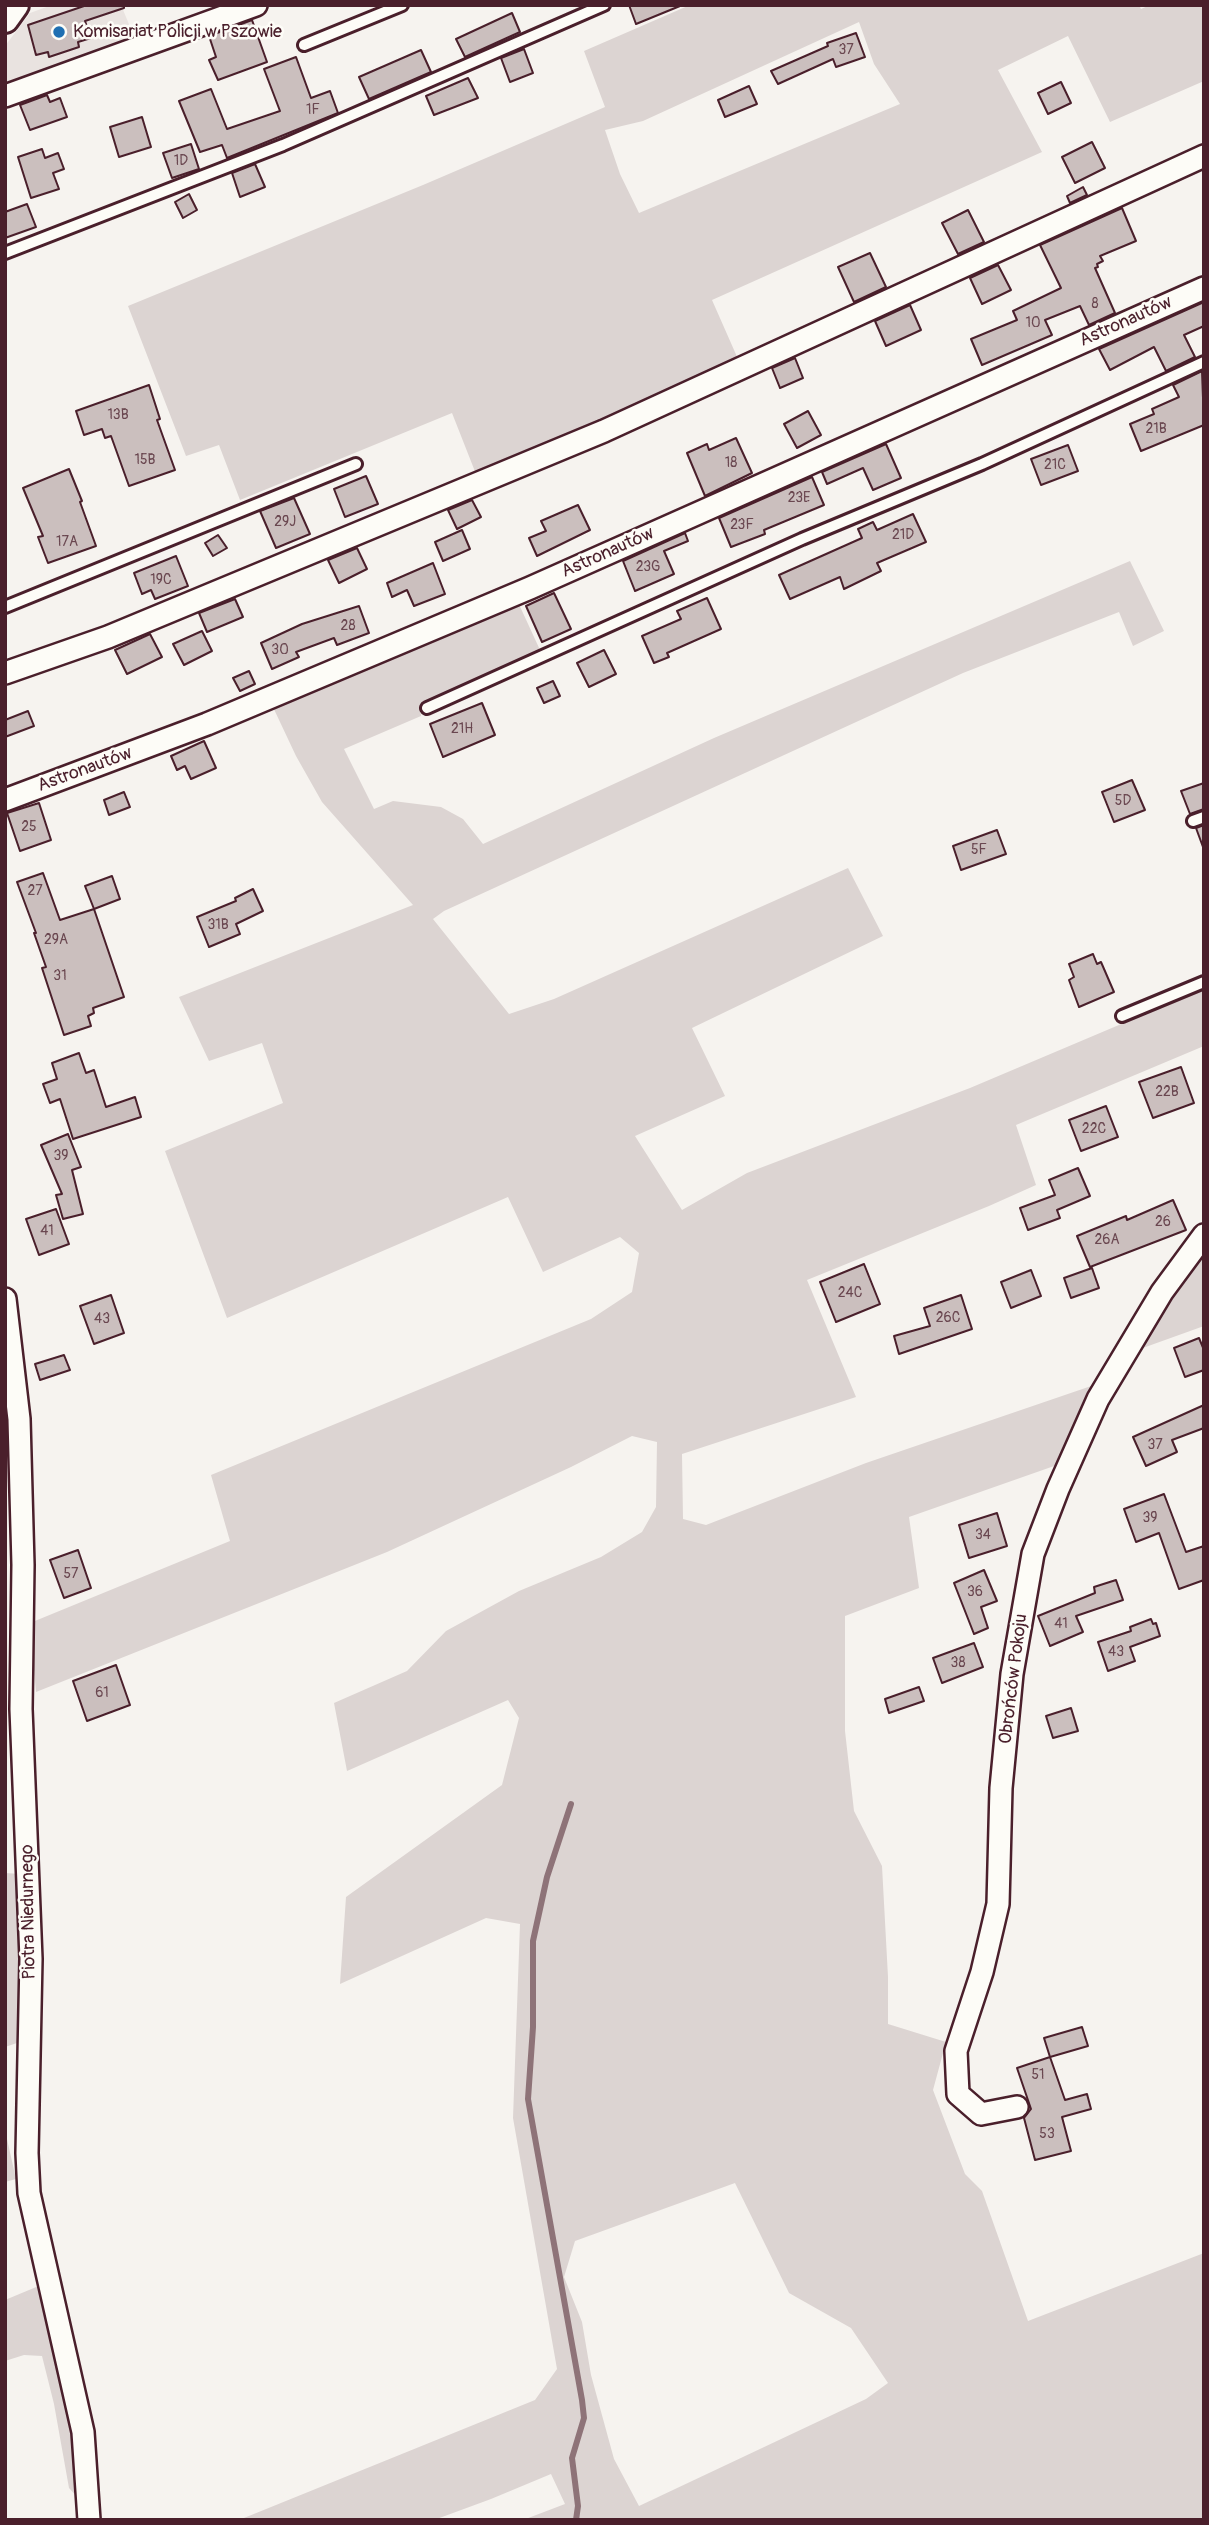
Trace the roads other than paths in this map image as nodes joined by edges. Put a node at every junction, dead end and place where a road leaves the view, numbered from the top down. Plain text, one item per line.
1 (15, 5) edge
2 (256, 5) edge
3 (402, 5) edge
4 (604, 5) edge
5 (5, 19) edge
6 (304, 45) dead end
7 (5, 96) edge
8 (1204, 156) edge
9 (5, 253) edge
10 (1204, 288) edge
11 (1204, 362) edge
12 (356, 464) dead end
13 (5, 607) edge
14 (5, 673) edge
15 (427, 708) dead end
16 (5, 800) edge
17 (1204, 982) edge
18 (1122, 1016) dead end
19 (1204, 1235) edge
20 (5, 1299) edge
21 (1017, 2107) dead end
22 (89, 2520) edge

1 - 5 street
2 - 7 street
3 - 6 lane
4 - 9 lane
8 - 14 street
10 - 16 street, Astronautów
11 - 15 lane
12 - 13 lane
17 - 18 lane
19 - 21 street, Obrońców Pokoju
20 - 22 street, Piotra Niedurnego

